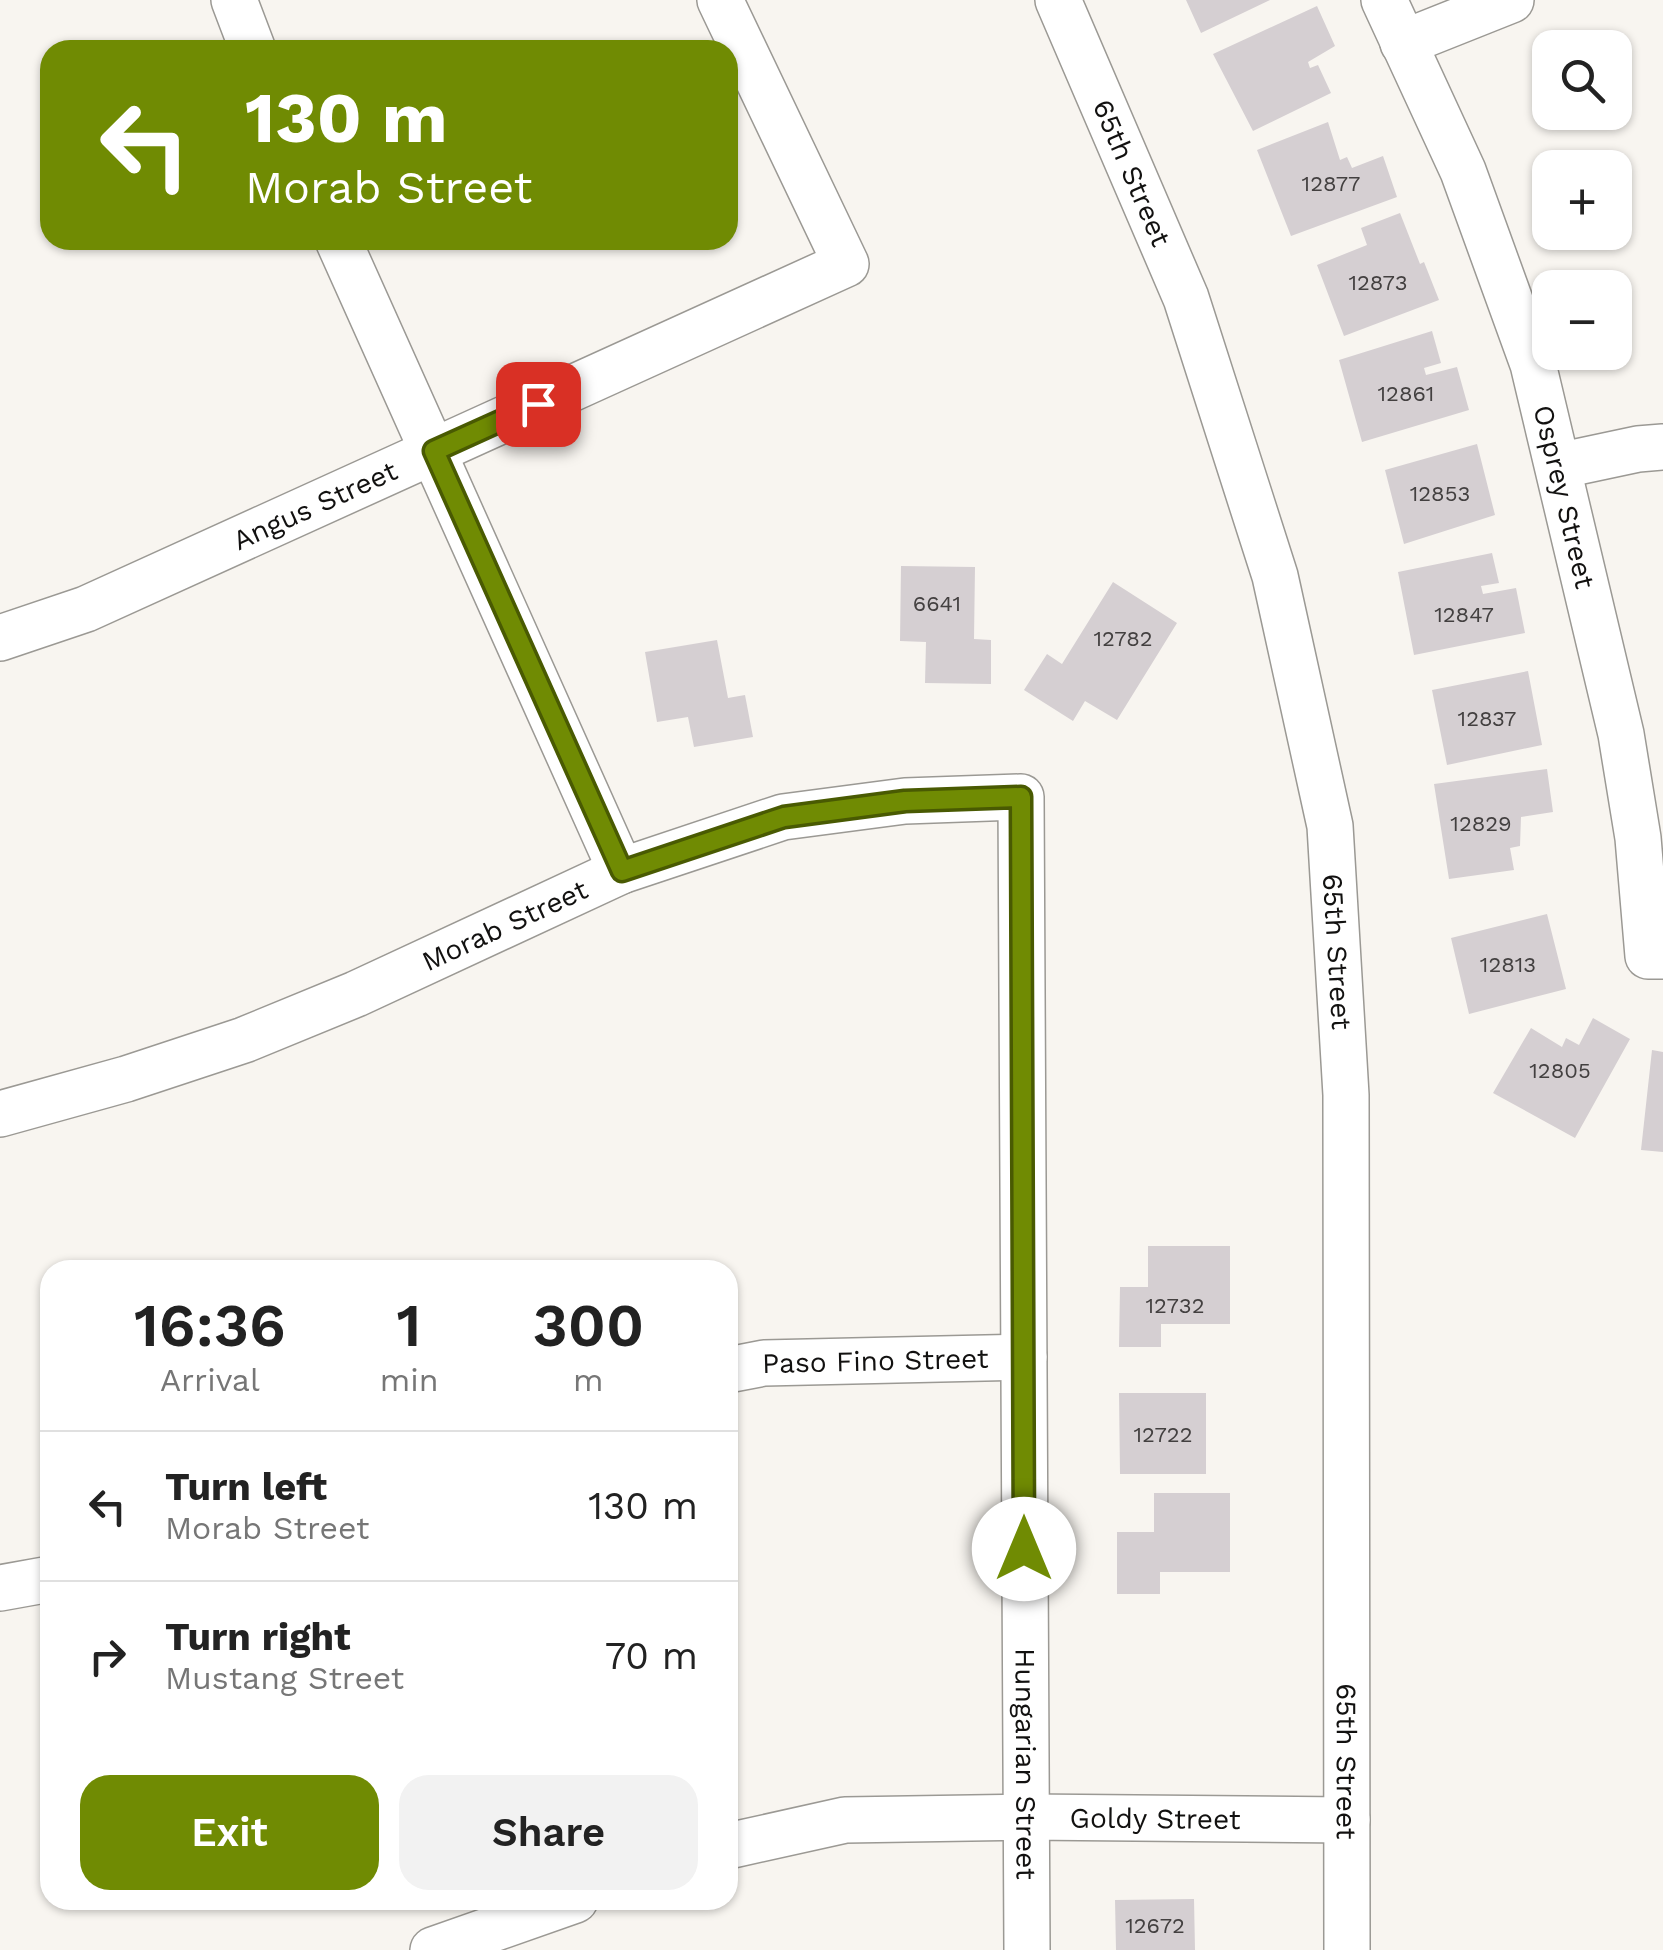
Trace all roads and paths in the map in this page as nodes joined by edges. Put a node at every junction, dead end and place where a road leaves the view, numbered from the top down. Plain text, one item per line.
1 (234, 0) edge
2 (720, 0) edge
3 (1058, 0) edge
4 (1384, 0) edge
5 (1511, 0) edge
6 (250, 40) edge
7 (1403, 43) junction
8 (343, 250) edge
9 (1663, 448) edge
10 (434, 451) junction
11 (1558, 466) junction
12 (0, 638) edge
13 (1021, 797) joint
14 (622, 871) junction
15 (1656, 956) edge
16 (0, 1114) edge
17 (1024, 1357) junction
18 (738, 1368) edge
19 (40, 1581) edge
20 (0, 1588) edge
21 (1026, 1817) junction
22 (1347, 1820) junction
23 (738, 1844) edge
24 (546, 1910) edge
25 (432, 1950) edge
26 (1027, 1950) edge
27 (1347, 1950) edge

1 - 6 street
2 - 10 street, Angus Street
3 - 22 street, 65th Street
4 - 7 street, Osprey Street
5 - 7 street
7 - 11 street, Osprey Street
8 - 10 street
9 - 11 street
10 - 12 street, Angus Street
10 - 14 street
11 - 15 street, Osprey Street
13 - 14 street, Morab Street
13 - 17 street, Hungarian Street
14 - 16 street, Morab Street
17 - 18 street, Paso Fino Street
17 - 21 street, Hungarian Street
19 - 20 street
21 - 22 street, Goldy Street
21 - 23 street, Goldy Street
21 - 26 street, Hungarian Street
22 - 27 street, 65th Street
24 - 25 street

